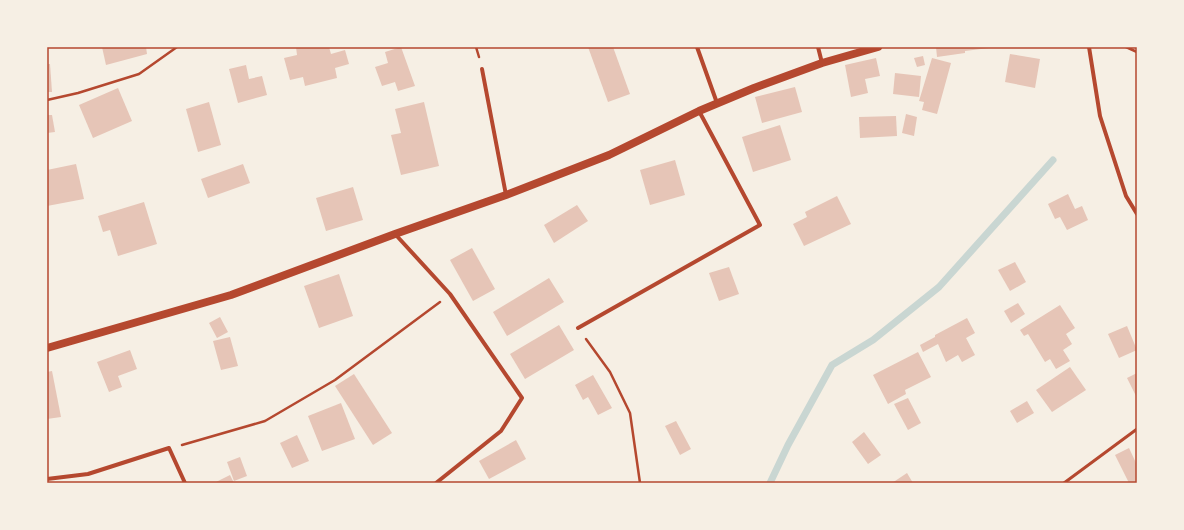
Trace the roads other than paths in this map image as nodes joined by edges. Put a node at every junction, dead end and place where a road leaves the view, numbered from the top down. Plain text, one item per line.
1 (697, 47) edge
2 (818, 47) edge
3 (878, 47) edge
4 (1089, 47) edge
5 (822, 63) junction
6 (482, 70) dead end
7 (717, 103) junction
8 (699, 111) junction
9 (506, 195) junction
10 (1137, 214) edge
11 (395, 234) junction
12 (578, 328) road end
13 (47, 348) edge
14 (1137, 429) edge
15 (47, 479) edge
16 (185, 483) edge
17 (436, 483) edge
18 (1064, 483) edge

1 - 7 street
2 - 5 street
3 - 5 main road
4 - 10 street
5 - 7 main road
6 - 9 street
7 - 8 main road
8 - 9 main road
8 - 12 street
9 - 11 main road
11 - 13 main road
11 - 17 street
14 - 18 lane
15 - 16 street

